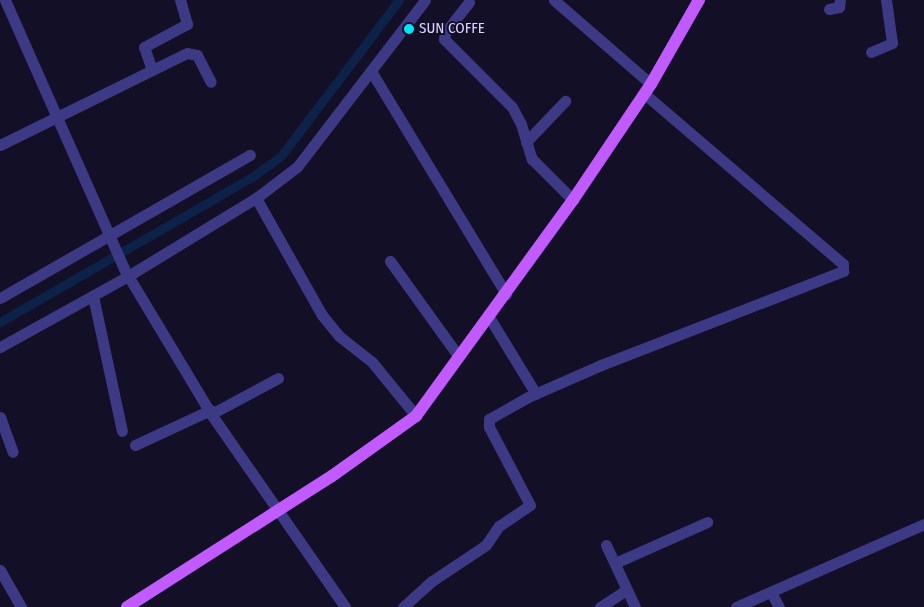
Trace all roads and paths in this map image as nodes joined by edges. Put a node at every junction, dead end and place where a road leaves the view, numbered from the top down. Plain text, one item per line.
1 (5, 0) edge
2 (180, 0) edge
3 (425, 0) edge
4 (554, 0) edge
5 (699, 0) edge
6 (840, 0) edge
7 (886, 0) edge
8 (469, 2) dead end
9 (829, 9) dead end
10 (871, 52) dead end
11 (152, 70) junction
12 (371, 71) junction
13 (211, 82) dead end
14 (648, 89) junction
15 (565, 101) dead end
16 (58, 117) junction
17 (526, 142) junction
18 (0, 144) edge
19 (250, 155) dead end
20 (256, 198) junction
21 (573, 200) junction
22 (110, 242) junction
23 (390, 260) dead end
24 (126, 272) junction
25 (506, 294) junction
26 (93, 296) junction
27 (0, 298) edge
28 (489, 317) junction
29 (0, 347) edge
30 (459, 357) junction
31 (278, 378) dead end
32 (536, 394) junction
33 (211, 412) junction
34 (416, 416) junction
35 (0, 417) edge
36 (122, 431) dead end
37 (135, 445) dead end
38 (13, 452) dead end
39 (278, 510) junction
40 (707, 522) dead end
41 (924, 524) edge
42 (606, 545) dead end
43 (615, 563) junction
44 (0, 570) edge
45 (626, 590) junction
46 (772, 594) junction
47 (21, 607) edge
48 (127, 607) edge
49 (345, 607) edge
50 (403, 607) edge
51 (600, 607) edge
52 (635, 607) edge
53 (736, 607) edge
54 (779, 607) edge

1 - 16 street
2 - 11 street
3 - 12 street
4 - 14 street
5 - 14 main road
6 - 9 street
7 - 10 street
8 - 17 street
11 - 13 street
11 - 16 street
12 - 20 street
12 - 25 street
14 - 21 main road
14 - 32 street
15 - 17 street
16 - 18 street
16 - 22 street
17 - 21 street
19 - 22 street
20 - 24 street
20 - 34 street
21 - 25 main road
22 - 24 street
22 - 27 street
23 - 30 street
24 - 26 street
24 - 33 street
25 - 28 main road
26 - 29 street
26 - 36 street
28 - 30 main road
28 - 32 street
30 - 34 main road
31 - 33 street
32 - 50 street
33 - 37 street
33 - 39 street
34 - 39 main road
35 - 38 street
39 - 48 main road
39 - 49 street
40 - 43 street
41 - 46 street
42 - 43 street
43 - 45 street
44 - 47 street
45 - 51 street
45 - 52 street
46 - 53 street
46 - 54 street

